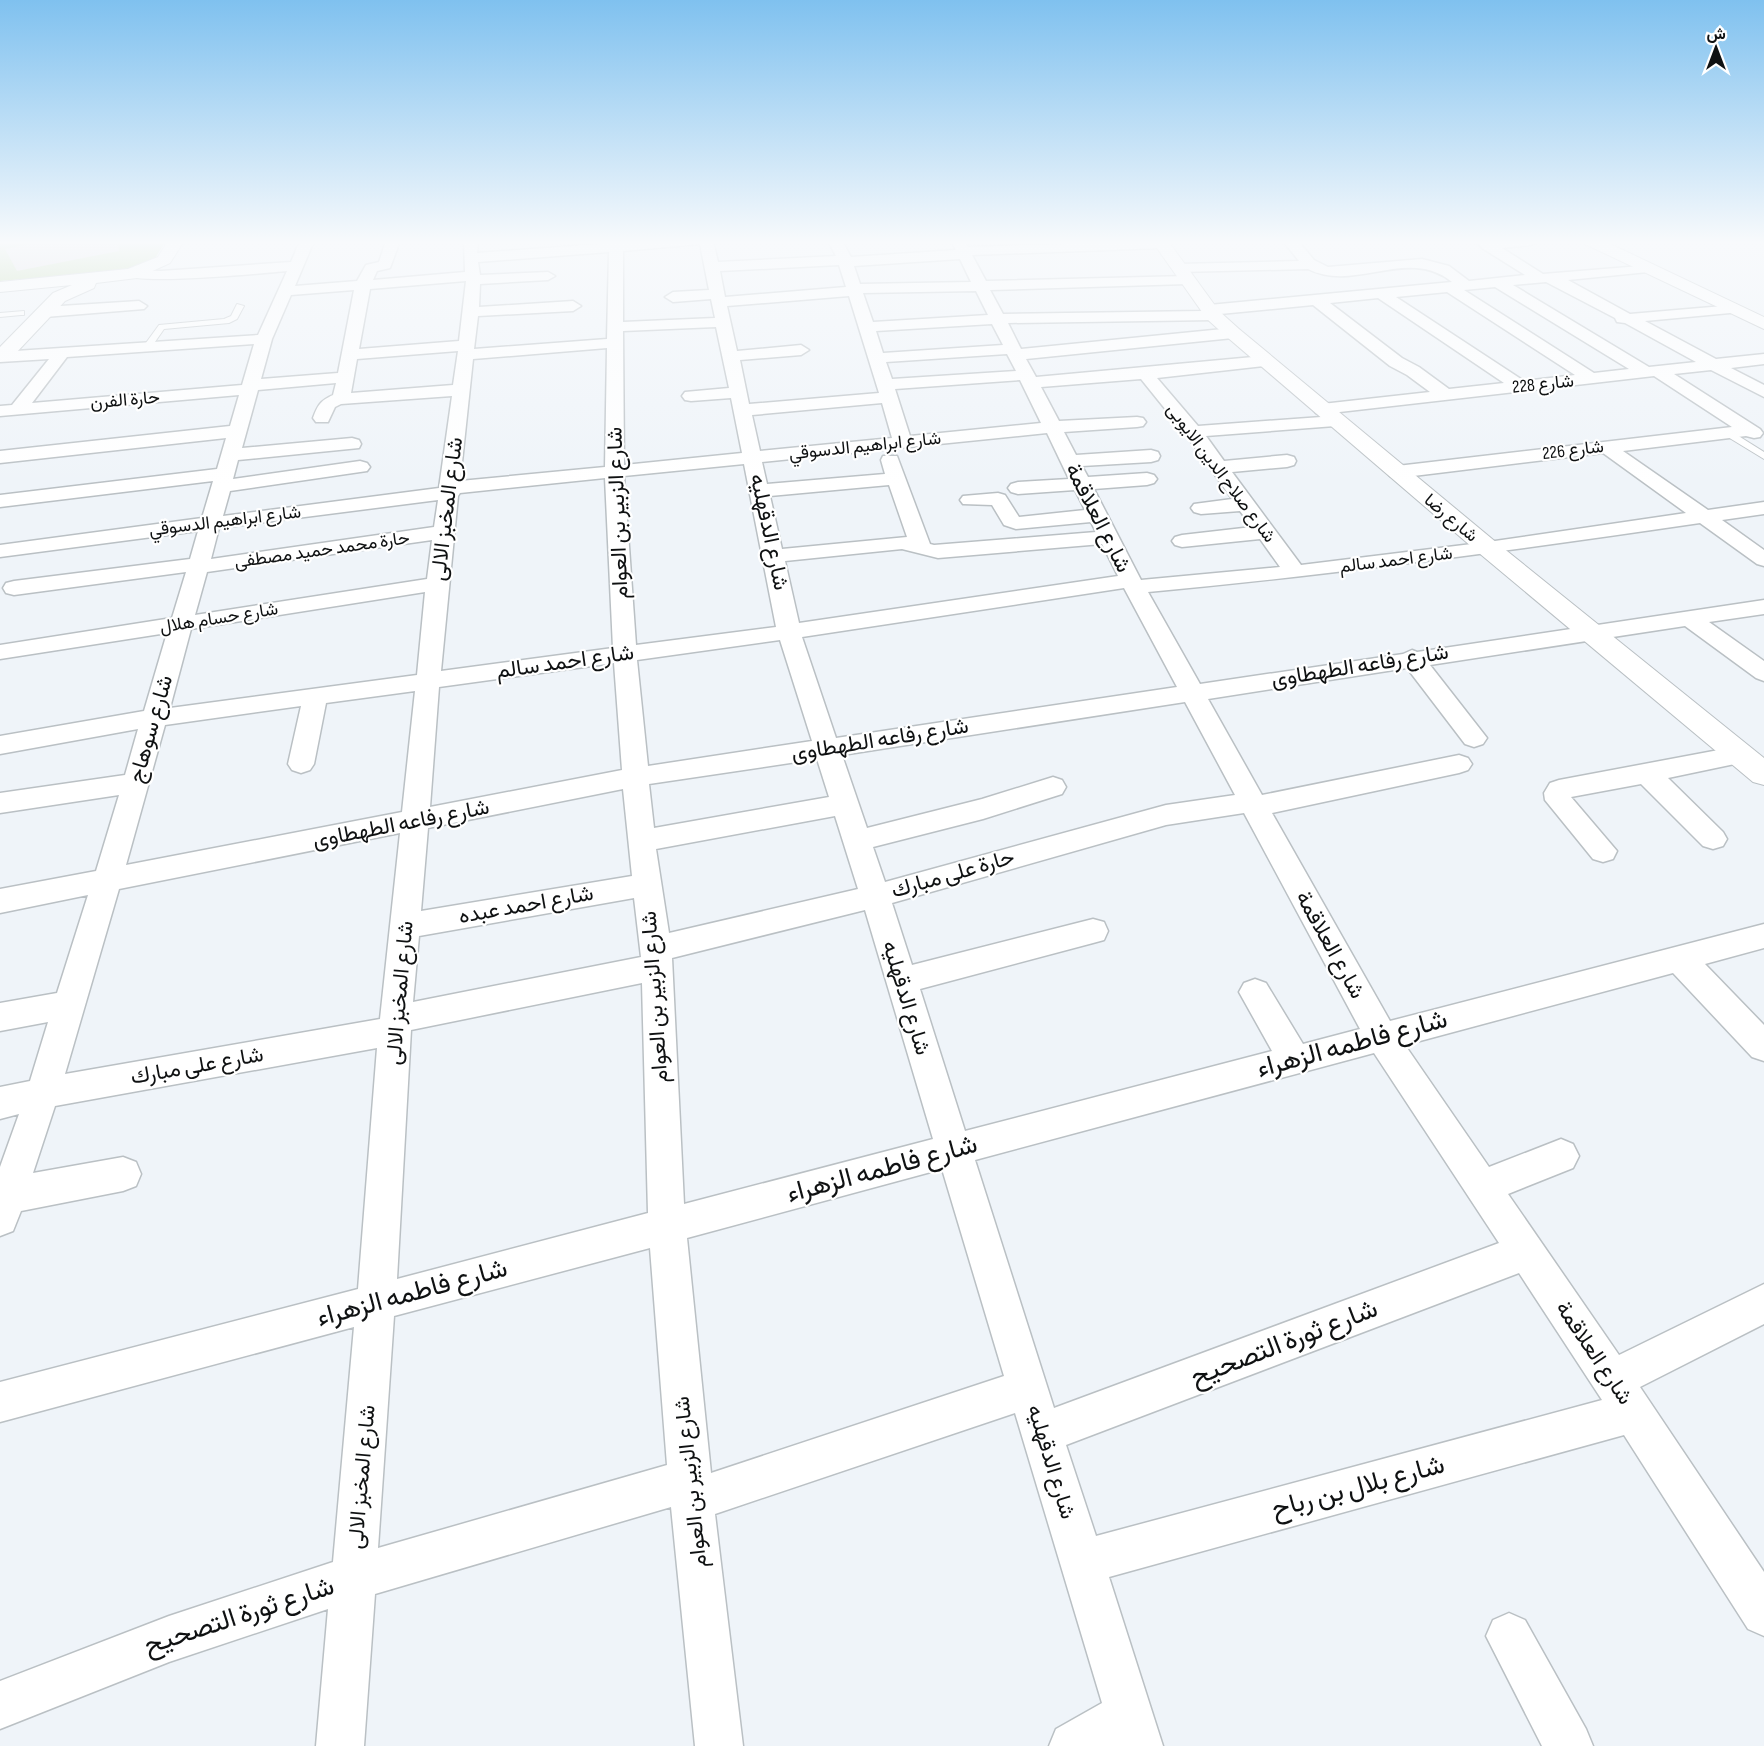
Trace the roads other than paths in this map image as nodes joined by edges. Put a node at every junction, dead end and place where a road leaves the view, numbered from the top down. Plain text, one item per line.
1 (14, 322) edge
2 (35, 322) edge
3 (127, 322) edge
4 (210, 322) edge
5 (271, 322) edge
6 (355, 322) edge
7 (470, 322) edge
8 (615, 322) edge
9 (636, 322) edge
10 (723, 322) edge
11 (865, 322) edge
12 (940, 322) edge
13 (999, 322) edge
14 (1090, 322) edge
15 (1222, 322) edge
16 (1346, 322) edge
17 (1425, 322) edge
18 (1510, 322) edge
19 (1582, 322) edge
20 (1634, 322) edge
21 (1567, 324) joint
22 (866, 327) junction
23 (1233, 333) junction
24 (615, 335) junction
25 (264, 339) junction
26 (0, 343) edge
27 (1099, 346) junction
28 (147, 347) junction
29 (108, 349) junction
30 (467, 350) junction
31 (801, 350) dead end
32 (63, 352) junction
33 (349, 355) junction
34 (0, 356) edge
35 (731, 356) junction
36 (876, 358) junction
37 (1764, 359) edge
38 (1264, 361) junction
39 (1020, 365) junction
40 (1713, 365) junction
41 (1652, 372) junction
42 (1145, 374) junction
43 (345, 377) junction
44 (1592, 379) junction
45 (251, 387) junction
46 (1521, 387) junction
47 (462, 390) junction
48 (887, 391) junction
49 (1764, 392) edge
50 (1445, 395) junction
51 (691, 396) dead end
52 (341, 398) junction
53 (741, 401) junction
54 (18, 409) junction
55 (0, 411) edge
56 (1764, 414) edge
57 (1329, 415) junction
58 (322, 418) dead end
59 (1137, 422) dead end
60 (1729, 425) junction
61 (1051, 427) junction
62 (1193, 432) junction
63 (1757, 434) edge
64 (894, 443) junction
65 (352, 444) dead end
66 (1605, 446) junction
67 (1152, 456) dead end
68 (1764, 456) edge
69 (0, 457) edge
70 (753, 458) junction
71 (1287, 461) dead end
72 (229, 462) junction
73 (360, 467) dead end
74 (1219, 467) junction
75 (1074, 472) junction
76 (1397, 472) junction
77 (614, 473) junction
78 (897, 479) junction
79 (1147, 479) dead end
80 (1018, 489) dead end
81 (451, 490) junction
82 (760, 491) junction
83 (970, 500) dead end
84 (0, 501) edge
85 (1247, 504) junction
86 (1201, 508) dead end
87 (1764, 508) edge
88 (1703, 516) junction
89 (211, 523) junction
90 (1102, 526) junction
91 (445, 532) junction
92 (1267, 532) junction
93 (1182, 541) dead end
94 (921, 548) junction
95 (1488, 548) junction
96 (0, 551) edge
97 (774, 556) junction
98 (1764, 560) edge
99 (198, 566) junction
100 (1295, 572) junction
101 (437, 584) junction
102 (1132, 584) junction
103 (14, 588) dead end
104 (1764, 607) edge
105 (1689, 618) junction
106 (182, 624) junction
107 (789, 632) junction
108 (1590, 632) junction
109 (0, 652) edge
110 (625, 654) junction
111 (1412, 658) junction
112 (1764, 674) edge
113 (429, 680) junction
114 (1190, 692) junction
115 (315, 696) junction
116 (154, 718) junction
117 (1474, 738) dead end
118 (0, 745) edge
119 (826, 748) junction
120 (1740, 755) junction
121 (301, 764) dead end
122 (1460, 764) dead end
123 (1646, 773) junction
124 (1764, 774) edge
125 (635, 777) junction
126 (136, 783) junction
127 (1053, 787) dead end
128 (0, 803) edge
129 (845, 804) junction
130 (1252, 805) junction
131 (416, 822) junction
132 (1713, 839) dead end
133 (641, 841) junction
134 (857, 841) junction
135 (1603, 851) dead end
136 (107, 881) junction
137 (647, 885) junction
138 (875, 896) junction
139 (0, 901) edge
140 (406, 926) junction
141 (1093, 931) dead end
142 (1764, 936) edge
143 (656, 958) junction
144 (1679, 958) junction
145 (901, 981) junction
146 (1255, 992) dead end
147 (69, 1005) junction
148 (0, 1017) edge
149 (396, 1025) junction
150 (1381, 1036) junction
151 (1764, 1047) edge
152 (1294, 1059) junction
153 (43, 1093) junction
154 (0, 1103) edge
155 (954, 1150) junction
156 (1561, 1156) dead end
157 (123, 1174) dead end
158 (1482, 1187) junction
159 (4, 1207) edge
160 (668, 1225) junction
161 (1526, 1252) junction
162 (376, 1303) junction
163 (1764, 1303) edge
164 (1028, 1388) junction
165 (1623, 1396) junction
166 (0, 1402) edge
167 (1042, 1433) junction
168 (691, 1490) junction
169 (1082, 1562) junction
170 (353, 1579) junction
171 (1764, 1613) edge
172 (1509, 1636) dead end
173 (0, 1705) edge
174 (1134, 1731) edge
175 (340, 1746) edge
176 (719, 1746) edge
177 (1073, 1746) edge
178 (1569, 1746) edge

1 - 26 street
2 - 34 street
3 - 29 street
4 - 28 lane
5 - 25 street, شارع سوهاج
6 - 33 street
7 - 30 street, شارع المخبز الالى
8 - 24 street, شارع الزبير بن العوام
9 - 24 street
10 - 35 street, شارع الدقهليه
11 - 22 street
12 - 22 street
13 - 39 street, شارع العلاقمة
14 - 27 street
15 - 23 street, شارع رضا
16 - 50 street
17 - 46 street
18 - 44 street
19 - 21 street
20 - 40 street
21 - 41 street
22 - 36 street
23 - 27 street
23 - 38 street, شارع رضا
24 - 30 street
24 - 77 street, شارع الزبير بن العوام
25 - 28 street
25 - 45 street, شارع سوهاج
27 - 39 street
28 - 29 street
29 - 32 street
30 - 33 street
30 - 47 street, شارع المخبز الالى
31 - 35 street
32 - 34 street
32 - 54 street
33 - 43 street
35 - 53 street, شارع الدقهليه
36 - 39 street
36 - 48 street
37 - 40 street, شارع 228
38 - 42 street
38 - 57 street, شارع رضا
39 - 42 street
39 - 48 street
39 - 61 street, شارع العلاقمة
40 - 41 street, شارع 228
40 - 49 street
41 - 44 street, شارع 228
41 - 60 street
42 - 62 street, شارع صلاح الدين الايوبى
43 - 45 street, حارة الفرن
43 - 52 street
44 - 46 street, شارع 228
45 - 54 street, حارة الفرن
45 - 72 street, شارع سوهاج
46 - 50 street, شارع 228
47 - 52 street
47 - 81 street, شارع المخبز الالى
48 - 53 street
48 - 64 street
50 - 57 street, شارع 228
51 - 53 street
52 - 58 street
53 - 70 street, شارع الدقهليه
54 - 55 street, حارة الفرن
56 - 60 street, شارع 226
57 - 62 street, شارع 228
57 - 76 street, شارع رضا
59 - 61 street, شارع ابراهيم الدسوقي
60 - 63 street, شارع 226
60 - 66 street, شارع 226
60 - 68 lane
61 - 64 street, شارع ابراهيم الدسوقي
61 - 75 street, شارع العلاقمة
62 - 74 street, شارع صلاح الدين الايوبى
64 - 70 street, شارع ابراهيم الدسوقي
64 - 78 street
65 - 72 street
66 - 76 street, شارع 226
66 - 88 street
67 - 75 street
69 - 72 street
70 - 77 street, شارع ابراهيم الدسوقي
70 - 82 street, شارع الدقهليه
71 - 74 street
72 - 73 street
72 - 84 street
72 - 89 street, شارع سوهاج
74 - 85 street, شارع صلاح الدين الايوبى
75 - 79 street
75 - 80 street
75 - 90 street, شارع العلاقمة
76 - 95 street, شارع رضا
77 - 81 street, شارع ابراهيم الدسوقي
77 - 110 street, شارع الزبير بن العوام
78 - 82 street
78 - 94 street
81 - 89 street, شارع ابراهيم الدسوقي
81 - 91 street, شارع المخبز الالى
82 - 97 street, شارع الدقهليه
83 - 90 street
85 - 86 street
85 - 92 street, شارع صلاح الدين الايوبى
87 - 88 street, شارع احمد سالم
88 - 95 street, شارع احمد سالم
88 - 98 street
89 - 96 street, شارع ابراهيم الدسوقي
89 - 99 street, شارع سوهاج
90 - 94 street
90 - 102 street, شارع العلاقمة
91 - 99 street, حارة محمد حميد مصطفى
91 - 101 street, شارع المخبز الالى
92 - 93 street
92 - 100 street, شارع صلاح الدين الايوبى
94 - 97 street
95 - 100 street, شارع احمد سالم
95 - 108 street, شارع رضا
97 - 107 street, شارع الدقهليه
99 - 103 street, حارة محمد حميد مصطفى
99 - 106 street, شارع سوهاج
100 - 102 street, شارع احمد سالم
101 - 106 street, شارع حسام هلال
101 - 113 street, شارع المخبز الالى
102 - 107 street, شارع احمد سالم
102 - 114 street, شارع العلاقمة
104 - 105 street, شارع رفاعه الطهطاوى
105 - 108 street, شارع رفاعه الطهطاوى
105 - 112 street
106 - 109 street, شارع حسام هلال
106 - 116 street, شارع سوهاج
107 - 110 street, شارع احمد سالم
107 - 119 street, شارع الدقهليه
108 - 111 street, شارع رفاعه الطهطاوى
108 - 120 street, شارع رضا
110 - 113 street, شارع احمد سالم
110 - 125 street, شارع الزبير بن العوام
111 - 114 street, شارع رفاعه الطهطاوى
111 - 117 street
113 - 115 street, شارع احمد سالم
113 - 131 street, شارع المخبز الالى
114 - 119 street, شارع رفاعه الطهطاوى
114 - 130 street, شارع العلاقمة
115 - 116 street, شارع احمد سالم
115 - 121 street
116 - 118 street, شارع احمد سالم
116 - 126 street, شارع سوهاج
119 - 125 street, شارع رفاعه الطهطاوى
119 - 129 street, شارع الدقهليه
120 - 123 street
120 - 124 street, شارع رضا
122 - 130 street, حارة على مبارك
123 - 132 street
123 - 135 street
125 - 131 street, شارع رفاعه الطهطاوى
125 - 133 street, شارع الزبير بن العوام
126 - 128 street
126 - 136 street, شارع سوهاج
127 - 134 street
129 - 133 street
129 - 134 street, شارع الدقهليه
130 - 138 street, حارة على مبارك
130 - 150 street, شارع العلاقمة
131 - 136 street, شارع رفاعه الطهطاوى
131 - 140 street, شارع المخبز الالى
133 - 137 street, شارع الزبير بن العوام
134 - 138 street, شارع الدقهليه
136 - 139 street, شارع رفاعه الطهطاوى
136 - 147 street, شارع سوهاج
137 - 140 street, شارع احمد عبده
137 - 143 street, شارع الزبير بن العوام
138 - 143 street, حارة على مبارك
138 - 145 street, شارع الدقهليه
140 - 149 street, شارع المخبز الالى
141 - 145 street
142 - 144 street, شارع فاطمه الزهراء
143 - 149 street, شارع على مبارك
143 - 160 street, شارع الزبير بن العوام
144 - 150 street, شارع فاطمه الزهراء
144 - 151 street
145 - 155 street, شارع الدقهليه
146 - 152 street
147 - 148 street
147 - 153 street, شارع سوهاج
149 - 153 street, شارع على مبارك
149 - 162 street, شارع المخبز الالى
150 - 152 street, شارع فاطمه الزهراء
150 - 158 street, شارع العلاقمة
152 - 155 street, شارع فاطمه الزهراء
153 - 154 street, شارع على مبارك
153 - 159 street, شارع سوهاج
155 - 160 street, شارع فاطمه الزهراء
155 - 164 street, شارع الدقهليه
156 - 158 street
157 - 159 street
158 - 161 street, شارع العلاقمة
160 - 162 street, شارع فاطمه الزهراء
160 - 168 street, شارع الزبير بن العوام
161 - 165 street, شارع العلاقمة
161 - 167 street, شارع ثورة التصحيح
162 - 166 street, شارع فاطمه الزهراء
162 - 170 street, شارع المخبز الالى
163 - 165 street, شارع بلال بن رباح
164 - 167 street, شارع الدقهليه
164 - 168 street, شارع ثورة التصحيح
165 - 169 street, شارع بلال بن رباح
165 - 171 street, شارع العلاقمة
167 - 169 street, شارع الدقهليه
168 - 170 street, شارع ثورة التصحيح
168 - 176 street, شارع الزبير بن العوام
169 - 174 street, شارع الدقهليه
170 - 173 street, شارع ثورة التصحيح
170 - 175 street, شارع المخبز الالى
172 - 178 street
174 - 177 street

